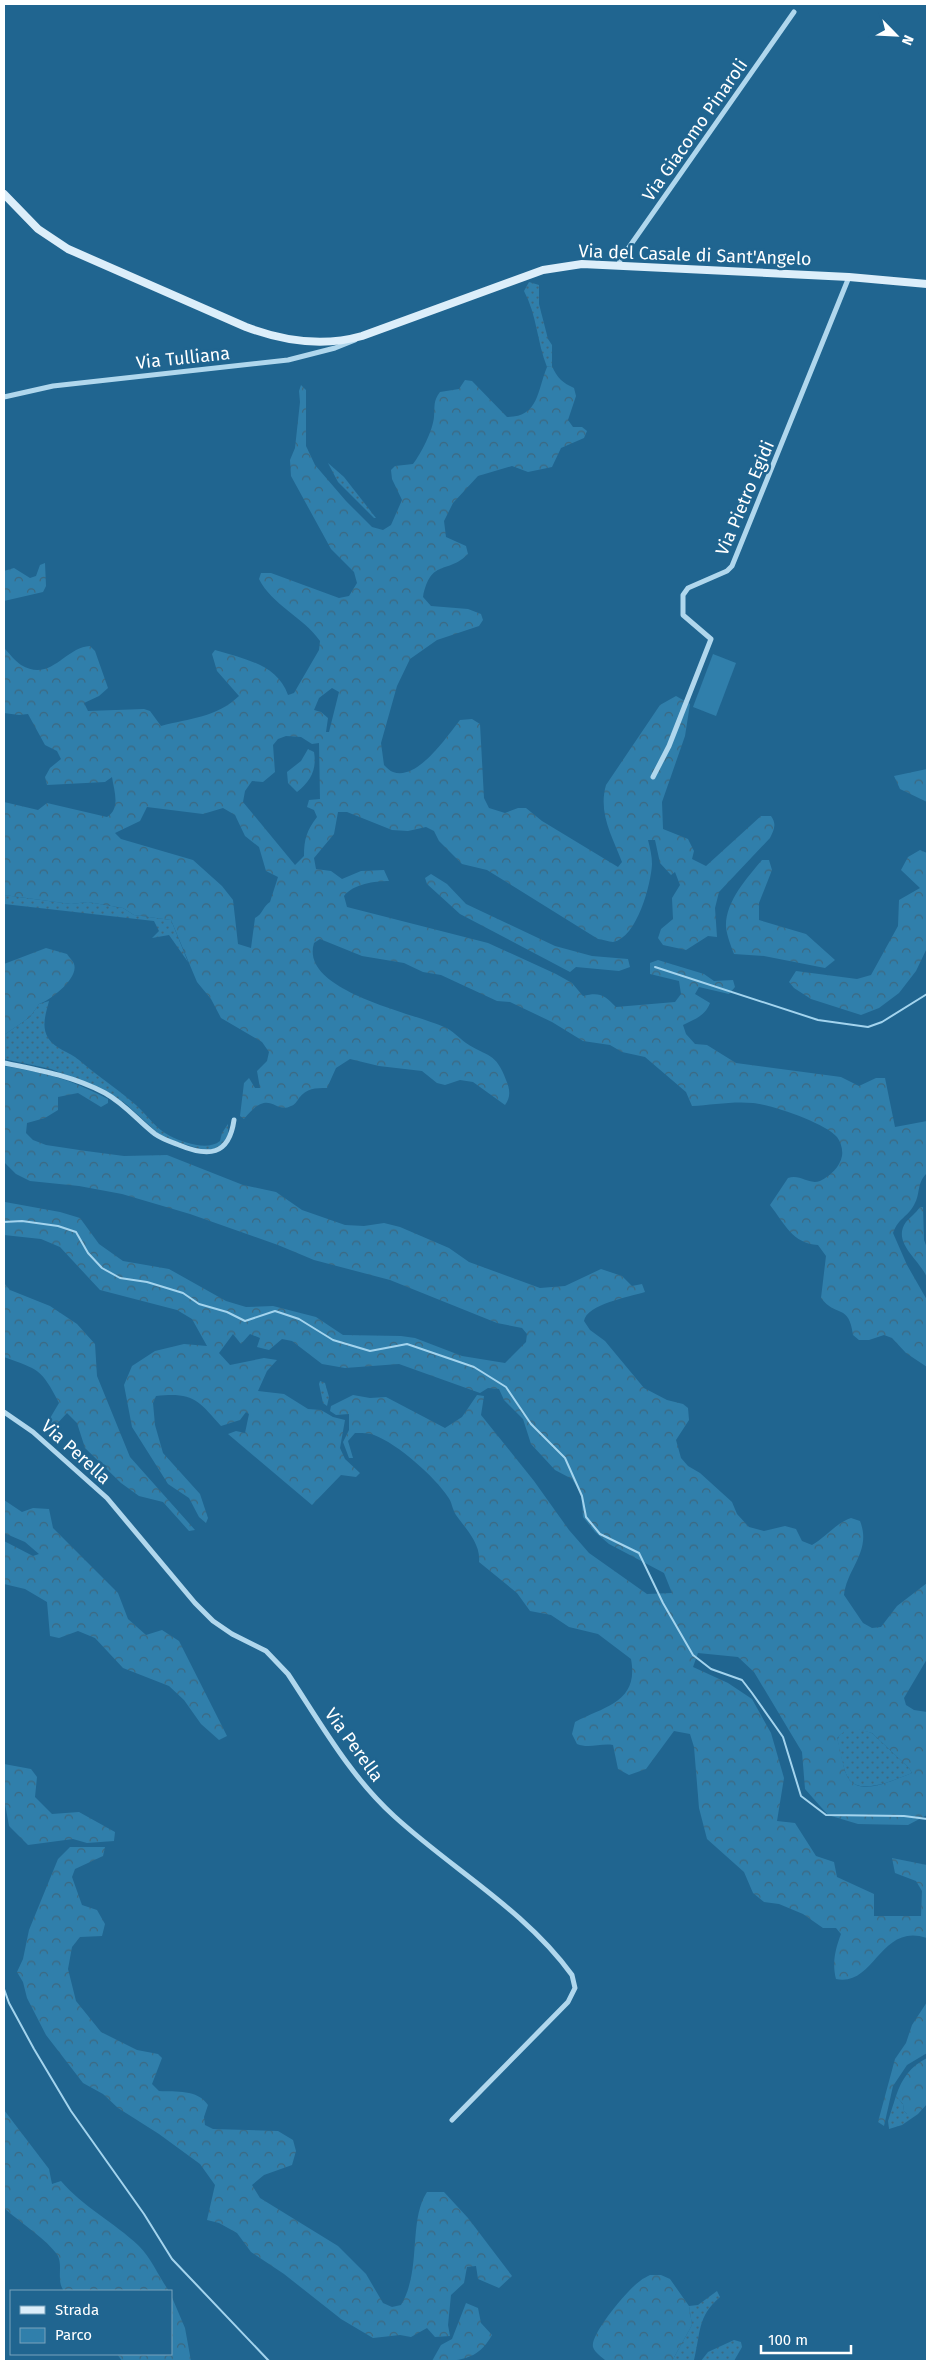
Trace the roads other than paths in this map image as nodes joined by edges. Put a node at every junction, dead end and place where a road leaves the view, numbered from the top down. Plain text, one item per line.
1 (794, 12) dead end
2 (4, 194) edge
3 (620, 264) junction
4 (849, 277) junction
5 (927, 284) edge
6 (362, 336) junction
7 (4, 398) edge
8 (653, 777) dead end
9 (4, 1063) edge
10 (234, 1120) dead end
11 (4, 1412) edge
12 (452, 2120) dead end

1 - 3 street, Via Giacomo Pinaroli
2 - 6 main road, Via del Casale di Sant'Angelo
3 - 4 main road, Via del Casale di Sant'Angelo
3 - 6 main road, Via del Casale di Sant'Angelo
4 - 5 main road, Via del Casale di Sant'Angelo
4 - 8 street, Via Pietro Egidi
6 - 7 street, Via Tulliana
9 - 10 street
11 - 12 street, Via Perella

